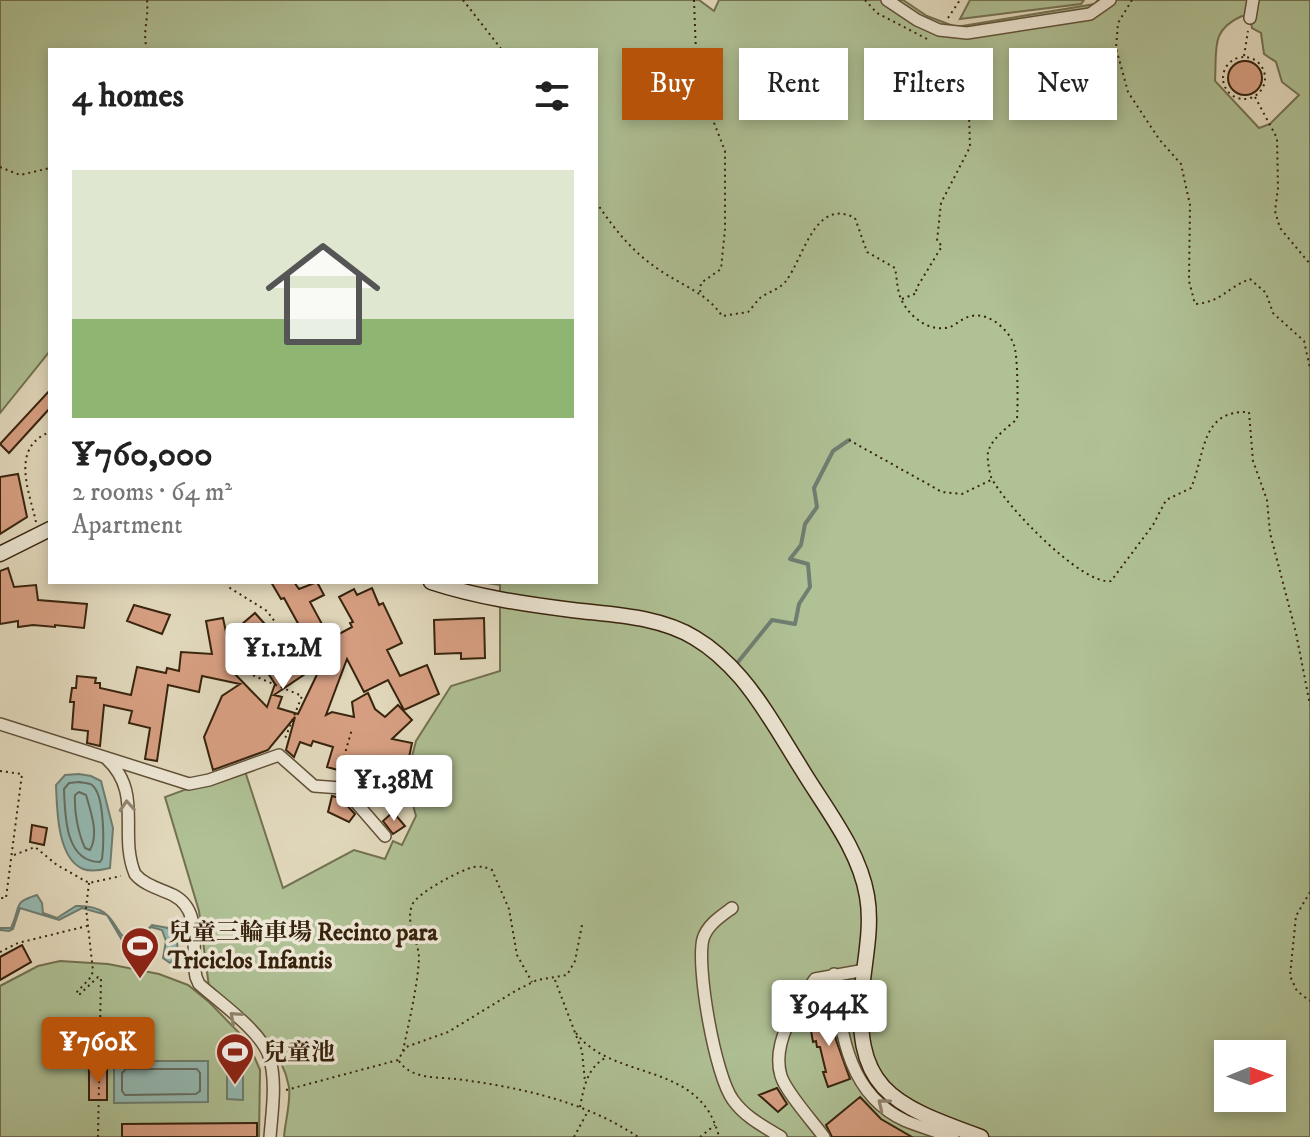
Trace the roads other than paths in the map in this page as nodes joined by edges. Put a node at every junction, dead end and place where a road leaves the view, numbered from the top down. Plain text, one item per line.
1 (887, 0) edge
2 (1110, 0) edge
3 (1253, 0) edge
4 (1250, 18) road end
5 (45, 531) edge
6 (0, 554) edge
7 (438, 584) edge
8 (0, 724) edge
9 (106, 758) junction
10 (385, 836) dead end
11 (732, 908) dead end
12 (865, 970) junction
13 (834, 974) junction
14 (270, 1137) edge
15 (781, 1137) edge
16 (824, 1137) edge
17 (953, 1137) edge
18 (981, 1137) edge

1 - 2 street
3 - 4 street
5 - 6 main road
7 - 12 main road
8 - 9 street
9 - 10 street
14 -> 9 street
11 - 15 street
12 - 13 street
12 - 18 main road
13 - 16 street
17 -> 13 street

